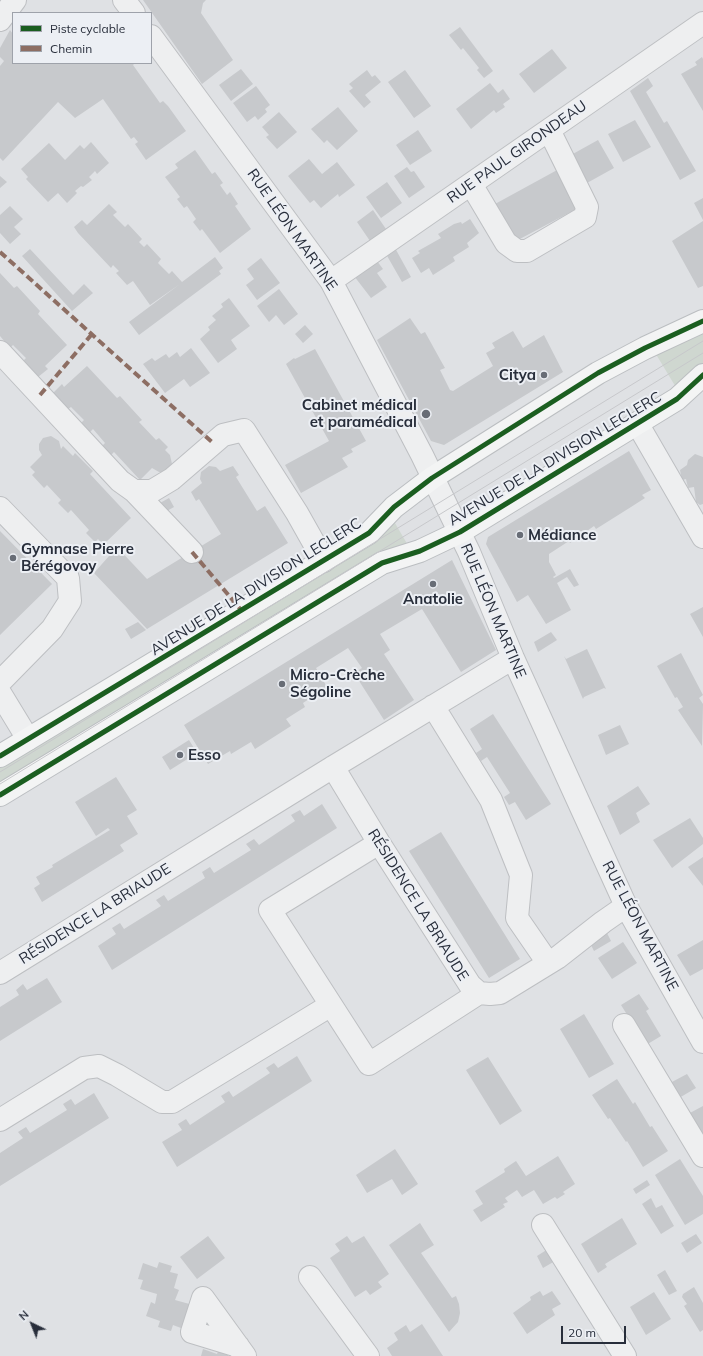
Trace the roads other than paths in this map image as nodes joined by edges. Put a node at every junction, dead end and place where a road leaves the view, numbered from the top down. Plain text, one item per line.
1 (15, 0) edge
2 (124, 0) edge
3 (133, 12) edge
4 (0, 20) edge
5 (703, 23) edge
6 (152, 37) edge
7 (548, 130) junction
8 (471, 184) junction
9 (331, 281) junction
10 (703, 321) edge
11 (0, 352) edge
12 (703, 375) edge
13 (636, 423) junction
14 (432, 478) junction
15 (134, 491) junction
16 (0, 508) edge
17 (460, 532) junction
18 (703, 537) edge
19 (192, 552) dead end
20 (324, 561) junction
21 (513, 658) junction
22 (0, 682) edge
23 (0, 693) edge
24 (433, 706) junction
25 (28, 739) junction
26 (0, 756) edge
27 (333, 767) junction
28 (0, 796) edge
29 (379, 843) junction
30 (626, 906) junction
31 (548, 963) junction
32 (0, 973) edge
33 (479, 993) junction
34 (331, 1005) junction
35 (624, 1025) dead end
36 (703, 1042) edge
37 (0, 1120) edge
38 (703, 1156) edge
39 (543, 1225) dead end
40 (310, 1277) dead end
41 (368, 1356) edge
42 (625, 1356) edge

1 - 4 street
2 - 3 street
5 - 7 street, RUE PAUL GIRONDEAU
6 - 9 street, RUE LÉON MARTINE
7 - 8 street, RUE PAUL GIRONDEAU
7 - 8 street
8 - 9 street, RUE PAUL GIRONDEAU
9 - 14 street, RUE LÉON MARTINE
10 - 14 main road, AVENUE DE LA DIVISION LECLERC
11 - 15 street
12 - 13 main road, AVENUE DE LA DIVISION LECLERC
13 - 17 main road, AVENUE DE LA DIVISION LECLERC
13 - 18 street
14 - 17 street, RUE LÉON MARTINE
14 - 20 main road, AVENUE DE LA DIVISION LECLERC
15 - 19 street
15 - 20 street
16 - 22 street
17 - 21 street, RUE LÉON MARTINE
17 - 28 main road, AVENUE DE LA DIVISION LECLERC
20 - 25 main road, AVENUE DE LA DIVISION LECLERC
21 - 24 street, RÉSIDENCE LA BRIAUDE
21 - 30 street, RUE LÉON MARTINE
23 - 25 street
24 - 27 street, RÉSIDENCE LA BRIAUDE
24 - 31 street
25 - 26 main road, AVENUE DE LA DIVISION LECLERC
27 - 29 street, RÉSIDENCE LA BRIAUDE
27 - 32 street, RÉSIDENCE LA BRIAUDE
29 - 33 street, RÉSIDENCE LA BRIAUDE
29 - 34 street
30 - 31 street, RÉSIDENCE LA BRIAUDE
30 - 36 street, RUE LÉON MARTINE
31 - 33 street, RÉSIDENCE LA BRIAUDE
33 - 34 street
34 - 37 street
35 - 38 street
39 - 42 street
40 - 41 street

